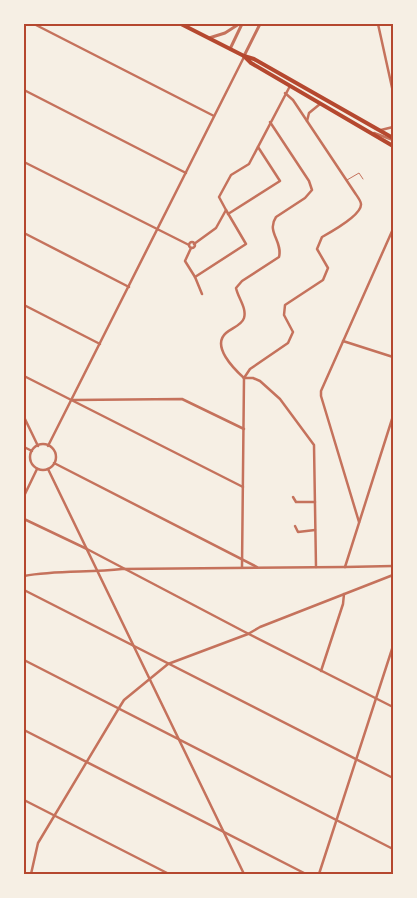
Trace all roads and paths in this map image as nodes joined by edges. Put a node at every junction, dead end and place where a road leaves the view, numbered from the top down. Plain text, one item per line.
1 (34, 24) edge
2 (181, 24) edge
3 (241, 24) edge
4 (260, 24) edge
5 (378, 24) edge
6 (209, 38) junction
7 (230, 49) junction
8 (244, 56) junction
9 (290, 86) junction
10 (24, 90) edge
11 (393, 92) edge
12 (285, 93) junction
13 (320, 104) junction
14 (214, 116) junction
15 (307, 120) junction
16 (270, 122) junction
17 (393, 127) edge
18 (381, 130) junction
19 (370, 132) junction
20 (393, 139) edge
21 (393, 146) edge
22 (258, 147) junction
23 (24, 162) edge
24 (186, 173) junction
25 (363, 179) dead end
26 (347, 180) junction
27 (226, 210) junction
28 (228, 214) junction
29 (393, 229) edge
30 (157, 230) junction
31 (24, 233) edge
32 (190, 247) junction
33 (195, 277) junction
34 (129, 287) junction
35 (202, 294) dead end
36 (24, 305) edge
37 (343, 341) junction
38 (100, 344) junction
39 (393, 357) edge
40 (24, 376) edge
41 (244, 378) junction
42 (87, 399) junction
43 (72, 400) junction
44 (83, 406) junction
45 (393, 416) edge
46 (24, 417) edge
47 (244, 430) junction
48 (38, 446) junction
49 (48, 446) junction
50 (24, 448) edge
51 (32, 452) junction
52 (54, 463) junction
53 (38, 469) junction
54 (48, 469) junction
55 (243, 487) junction
56 (24, 496) edge
57 (293, 498) dead end
58 (315, 502) junction
59 (24, 519) edge
60 (359, 522) junction
61 (295, 526) dead end
62 (315, 530) junction
63 (87, 549) junction
64 (242, 559) junction
65 (393, 566) edge
66 (242, 567) junction
67 (258, 567) junction
68 (345, 567) junction
69 (316, 568) junction
70 (122, 569) junction
71 (137, 569) junction
72 (98, 571) junction
73 (393, 575) edge
74 (24, 576) edge
75 (148, 582) junction
76 (24, 590) edge
77 (344, 594) junction
78 (248, 634) junction
79 (134, 646) junction
80 (393, 646) edge
81 (24, 660) edge
82 (168, 664) junction
83 (321, 670) junction
84 (149, 678) junction
85 (376, 698) junction
86 (393, 707) edge
87 (118, 708) junction
88 (24, 730) edge
89 (178, 739) junction
90 (356, 760) junction
91 (86, 762) junction
92 (393, 776) edge
93 (24, 800) edge
94 (54, 816) junction
95 (337, 820) junction
96 (224, 833) junction
97 (393, 849) edge
98 (31, 874) edge
99 (169, 874) edge
100 (244, 874) edge
101 (306, 874) edge
102 (319, 874) edge

1 - 14 street
2 - 6 main road
3 - 6 street
3 - 7 street
4 - 8 street
5 - 11 street
6 - 7 main road
7 - 8 main road
8 - 9 main road
8 - 14 street
8 - 18 main road
9 - 12 street
9 - 13 main road
10 - 24 street
12 - 15 street
12 - 16 street
13 - 15 street
13 - 19 main road
14 - 24 street
15 - 26 street
16 - 22 street
16 - 41 street
17 - 18 street
18 - 20 main road
19 - 20 street
19 - 21 main road
22 - 27 street
22 - 28 street
23 - 30 street
24 - 30 street
25 - 26 lane
26 - 41 street
27 - 28 street
27 - 32 street
28 - 33 street
29 - 37 street
30 - 32 street
30 - 34 street
31 - 34 street
32 - 33 street
33 - 35 street
34 - 38 street
36 - 38 street
37 - 39 street
37 - 60 street
38 - 43 street
40 - 43 street
41 - 47 street
41 - 58 street
42 - 43 street
42 - 44 street
42 - 47 street
43 - 44 street
43 - 49 street
44 - 55 street
45 - 60 street
46 - 48 street
47 - 55 street
48 - 49 street
48 - 51 street
49 - 52 street
50 - 51 street
51 - 53 street
52 - 54 street
52 - 64 street
53 - 54 street
53 - 56 street
54 - 63 street
55 - 64 street
57 - 58 street
58 - 62 street
59 - 63 street
60 - 68 street
61 - 62 street
62 - 69 street
63 - 70 street
63 - 72 street
64 - 66 street
64 - 67 street
65 - 68 street
66 - 67 street
66 - 71 street
67 - 69 street
68 - 69 street
70 - 71 street
70 - 72 street
70 - 75 street
71 - 75 street
72 - 74 street
72 - 79 street
73 - 77 street
75 - 78 street
76 - 79 street
77 - 78 street
77 - 83 street
78 - 82 street
78 - 83 street
79 - 82 street
79 - 84 street
80 - 85 street
81 - 87 street
82 - 84 street
82 - 90 street
83 - 85 street
84 - 87 street
84 - 89 street
85 - 86 street
85 - 90 street
87 - 89 street
87 - 91 street
88 - 91 street
89 - 95 street
89 - 96 street
90 - 92 street
90 - 95 street
91 - 94 street
91 - 96 street
93 - 94 street
94 - 98 street
94 - 99 street
95 - 97 street
95 - 102 street
96 - 100 street
96 - 101 street

